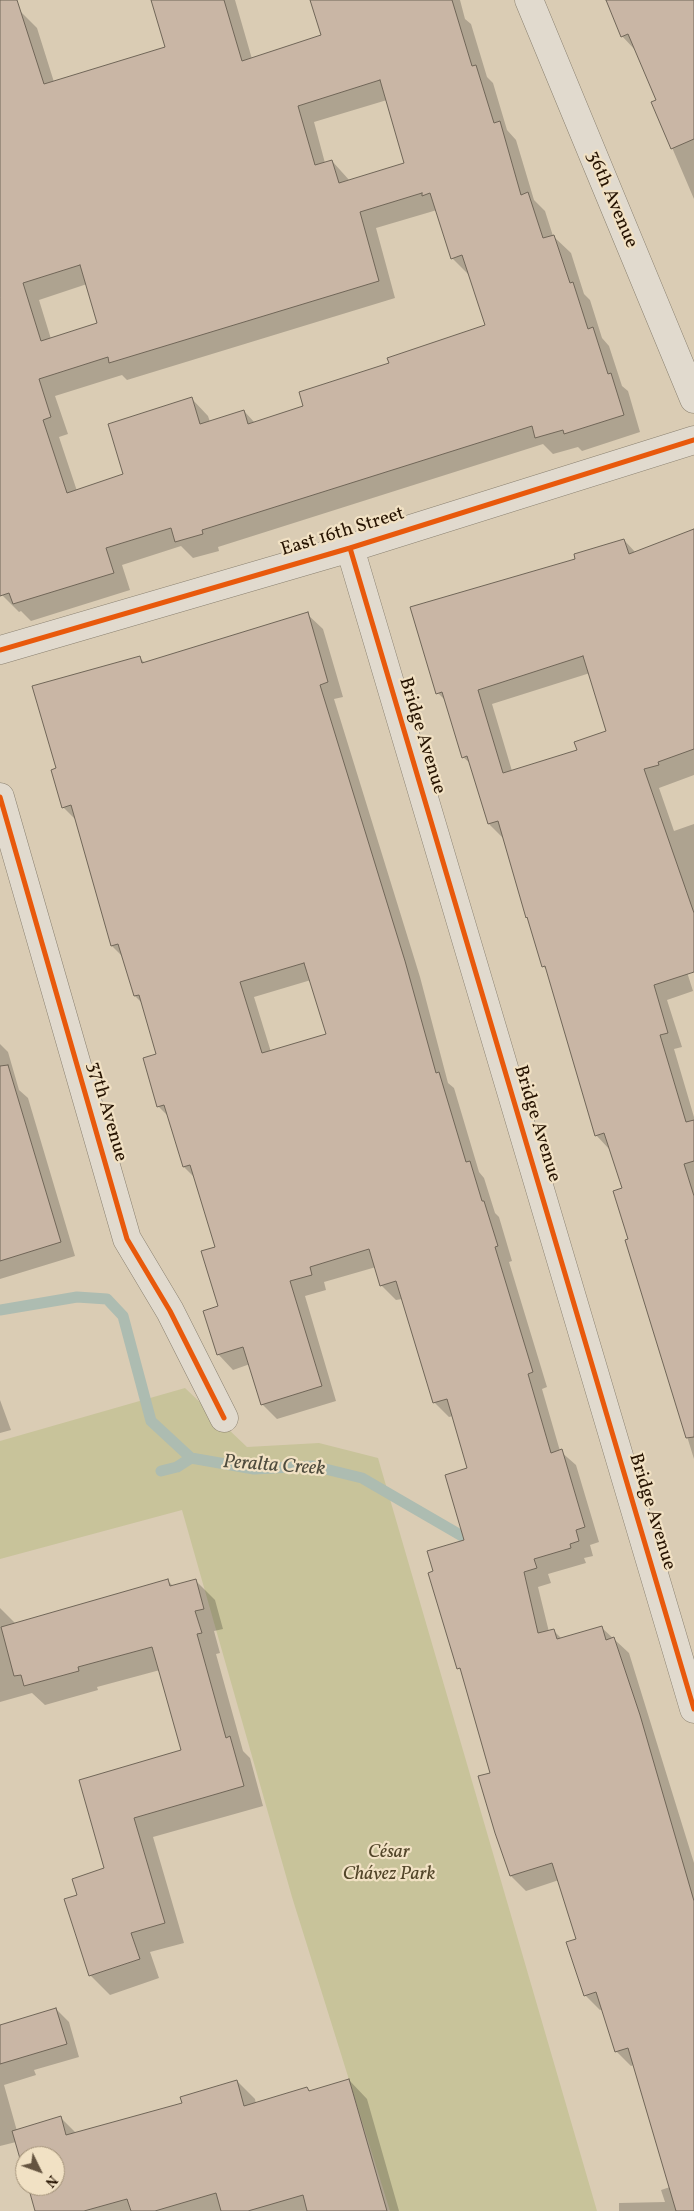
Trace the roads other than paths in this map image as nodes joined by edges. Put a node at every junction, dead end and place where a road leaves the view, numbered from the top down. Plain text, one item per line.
1 (529, 0) edge
2 (694, 399) edge
3 (694, 440) edge
4 (350, 548) junction
5 (0, 650) edge
6 (0, 797) edge
7 (224, 1418) dead end
8 (694, 1709) edge

1 - 2 street, 36th Avenue
3 - 4 street, East 16th Street
4 - 5 street, East 16th Street
4 - 8 street, Bridge Avenue
6 - 7 street, 37th Avenue

